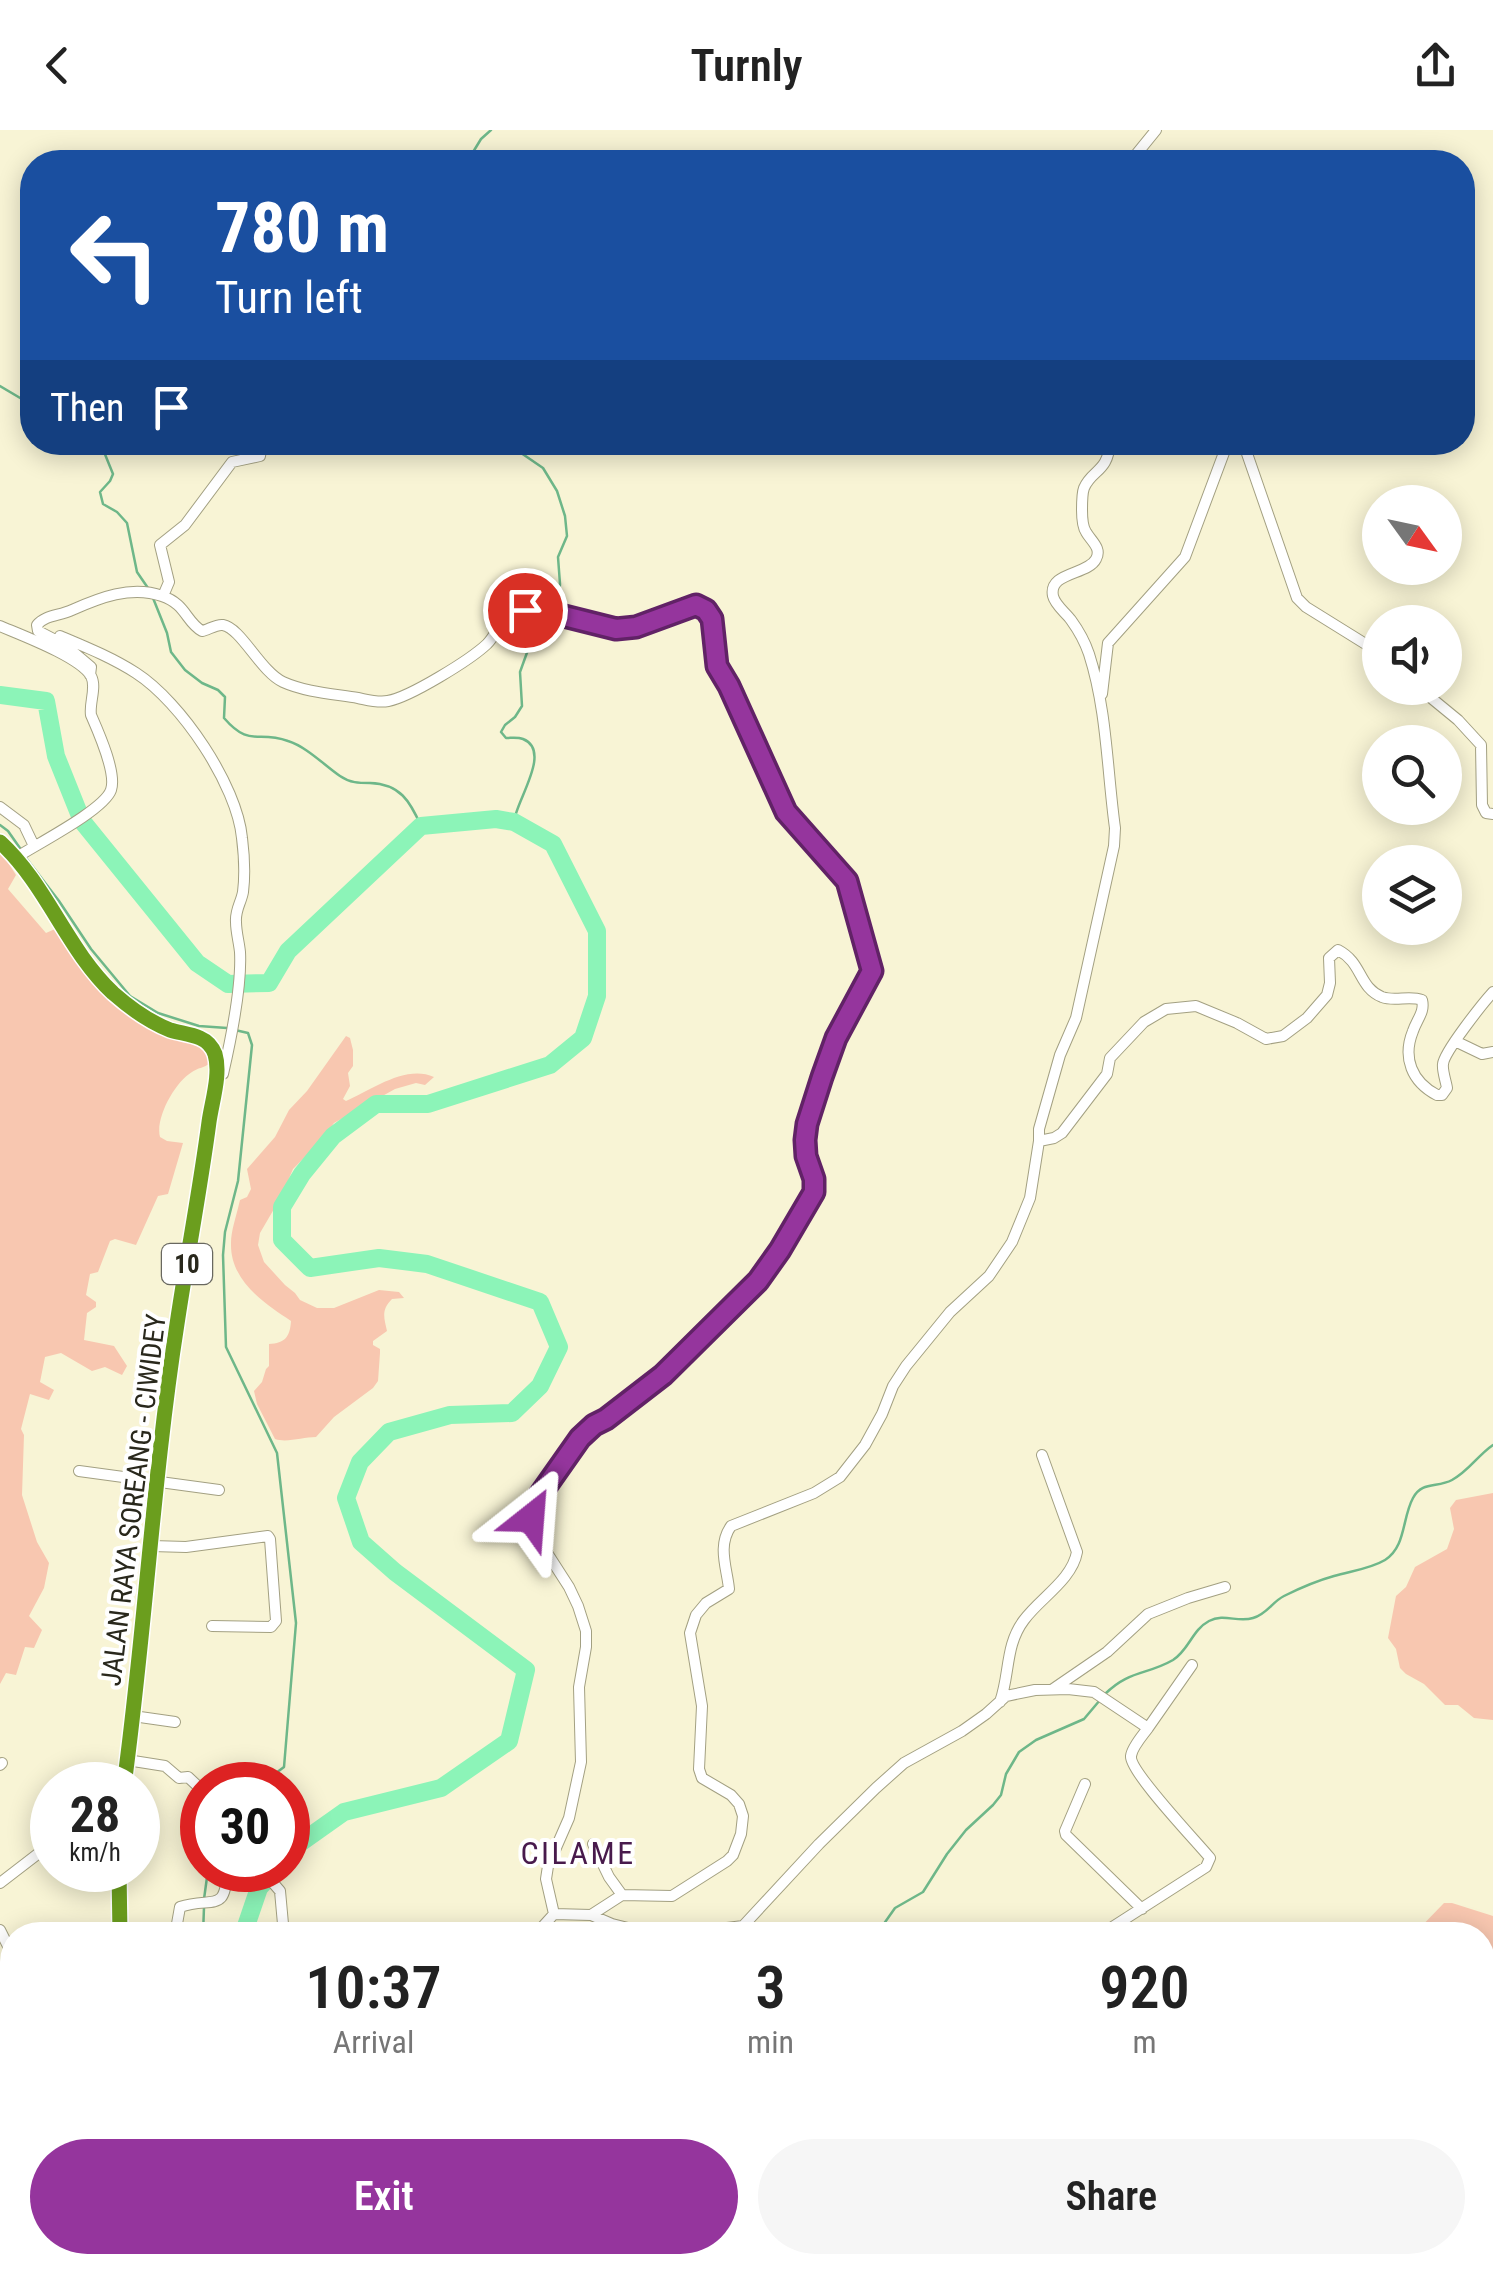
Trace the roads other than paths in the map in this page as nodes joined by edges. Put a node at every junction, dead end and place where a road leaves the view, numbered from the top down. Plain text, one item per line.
1 (1156, 130) edge
2 (1140, 150) edge
3 (260, 455) edge
4 (1108, 455) edge
5 (1223, 455) edge
6 (1248, 455) edge
7 (163, 596) junction
8 (0, 626) edge
9 (36, 626) junction
10 (1362, 643) edge
11 (90, 675) junction
12 (1102, 705) junction
13 (1440, 705) edge
14 (0, 806) edge
15 (1493, 814) edge
16 (0, 842) edge
17 (24, 852) junction
18 (1493, 992) edge
19 (1456, 1042) junction
20 (1493, 1052) edge
21 (216, 1076) junction
22 (1039, 1141) junction
23 (1042, 1456) dead end
24 (79, 1471) dead end
25 (158, 1482) junction
26 (219, 1490) dead end
27 (152, 1546) junction
28 (1226, 1587) dead end
29 (212, 1626) dead end
30 (1192, 1664) dead end
31 (1052, 1690) junction
32 (999, 1703) junction
33 (133, 1716) junction
34 (175, 1722) dead end
35 (1148, 1728) junction
36 (127, 1760) joint
37 (180, 1778) edge
38 (1086, 1784) dead end
39 (593, 1844) dead end
40 (30, 1860) edge
41 (0, 1883) edge
42 (117, 1892) edge
43 (225, 1892) edge
44 (280, 1892) edge
45 (622, 1895) junction
46 (1142, 1908) junction
47 (554, 1914) junction
48 (591, 1914) junction
49 (115, 1922) edge
50 (177, 1922) edge
51 (283, 1922) edge
52 (547, 1922) edge
53 (608, 1922) edge
54 (746, 1922) edge
55 (1120, 1922) edge

1 - 2 street
3 - 7 street
4 - 12 street
5 - 12 street
6 - 10 street
7 - 9 street
7 - 47 street
8 - 11 street
9 - 11 street
9 - 21 street
11 - 17 street
12 - 22 street
13 - 15 street
14 - 17 street
16 - 17 highway
17 - 21 highway
18 - 19 street
19 - 20 street
19 - 22 street
21 - 25 highway, JALAN RAYA SOREANG - CIWIDEY / 10
22 - 45 street
23 - 32 street
24 - 25 street
25 - 26 street
25 - 27 highway, JALAN RAYA SOREANG - CIWIDEY / 10
27 - 29 street
27 - 33 highway, JALAN RAYA SOREANG - CIWIDEY / 10
28 - 31 street
30 - 35 street
31 - 32 street
31 - 35 street
32 - 54 street
33 - 34 street
33 - 36 highway, JALAN RAYA SOREANG - CIWIDEY / 10
35 - 46 street
36 - 37 street
38 - 46 street
39 - 45 street
40 - 41 street
42 - 49 highway
43 - 50 street
44 - 51 street
45 - 48 street
46 - 55 street
47 - 48 street
47 - 52 street
48 - 53 street

